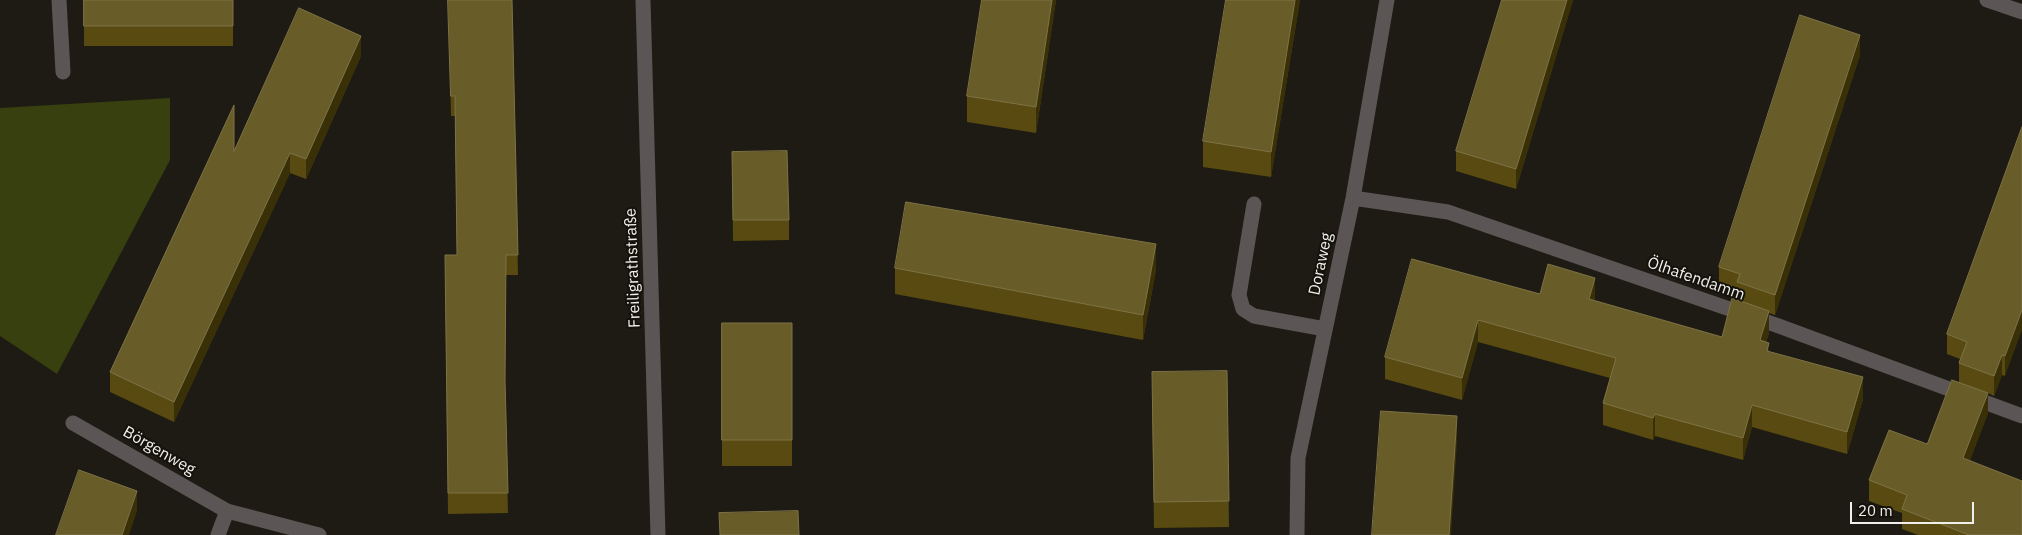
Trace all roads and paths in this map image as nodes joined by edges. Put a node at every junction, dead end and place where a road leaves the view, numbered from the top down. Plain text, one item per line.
1 (59, 0) edge
2 (642, 0) edge
3 (1387, 0) edge
4 (1986, 0) edge
5 (2022, 12) edge
6 (63, 72) dead end
7 (1353, 198) junction
8 (1254, 204) dead end
9 (1325, 330) junction
10 (2022, 416) edge
11 (73, 423) dead end
12 (227, 511) junction
13 (218, 535) edge
14 (319, 535) edge
15 (658, 535) edge
16 (1297, 535) edge

1 - 6 street
2 - 15 street, Freiligrathstraße
3 - 7 street, Doraweg
4 - 5 street
7 - 9 street, Doraweg
7 - 10 street, Ölhafendamm
8 - 9 street
9 - 16 street, Doraweg
11 - 12 street, Börgenweg
12 - 13 street
12 - 14 street, Börgenweg

